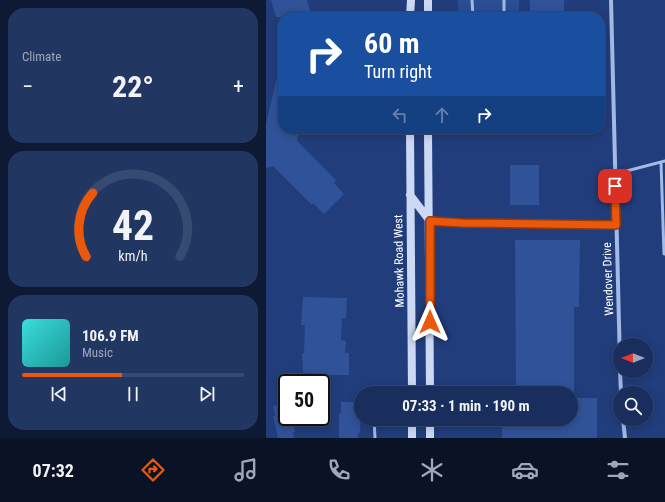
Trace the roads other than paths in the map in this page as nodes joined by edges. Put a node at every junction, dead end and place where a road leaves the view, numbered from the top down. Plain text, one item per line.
1 (411, 0) edge
2 (428, 0) edge
3 (472, 0) edge
4 (504, 0) edge
5 (611, 0) edge
6 (410, 12) edge
7 (428, 12) edge
8 (473, 12) edge
9 (504, 12) edge
10 (410, 134) edge
11 (428, 134) edge
12 (663, 162) edge
13 (614, 174) junction
14 (410, 195) junction
15 (430, 221) junction
16 (616, 225) junction
17 (665, 254) edge
18 (619, 338) edge
19 (412, 386) edge
20 (430, 386) edge
21 (374, 426) edge
22 (412, 426) edge
23 (430, 426) edge
24 (624, 426) edge
25 (375, 438) edge
26 (412, 438) edge
27 (430, 438) edge
28 (625, 438) edge

1 - 6 main road
2 - 7 main road
3 - 8 lane
4 - 9 lane
5 - 13 street, Wendover Drive
10 - 14 main road, Mohawk Road West
11 - 15 main road
12 - 13 lane
12 - 17 lane
13 - 16 street, Wendover Drive
14 - 15 main road
14 - 19 main road, Mohawk Road West
15 - 16 lane
15 - 20 main road
16 - 18 street, Wendover Drive
21 - 25 lane
22 - 26 main road
23 - 27 main road
24 - 28 street

